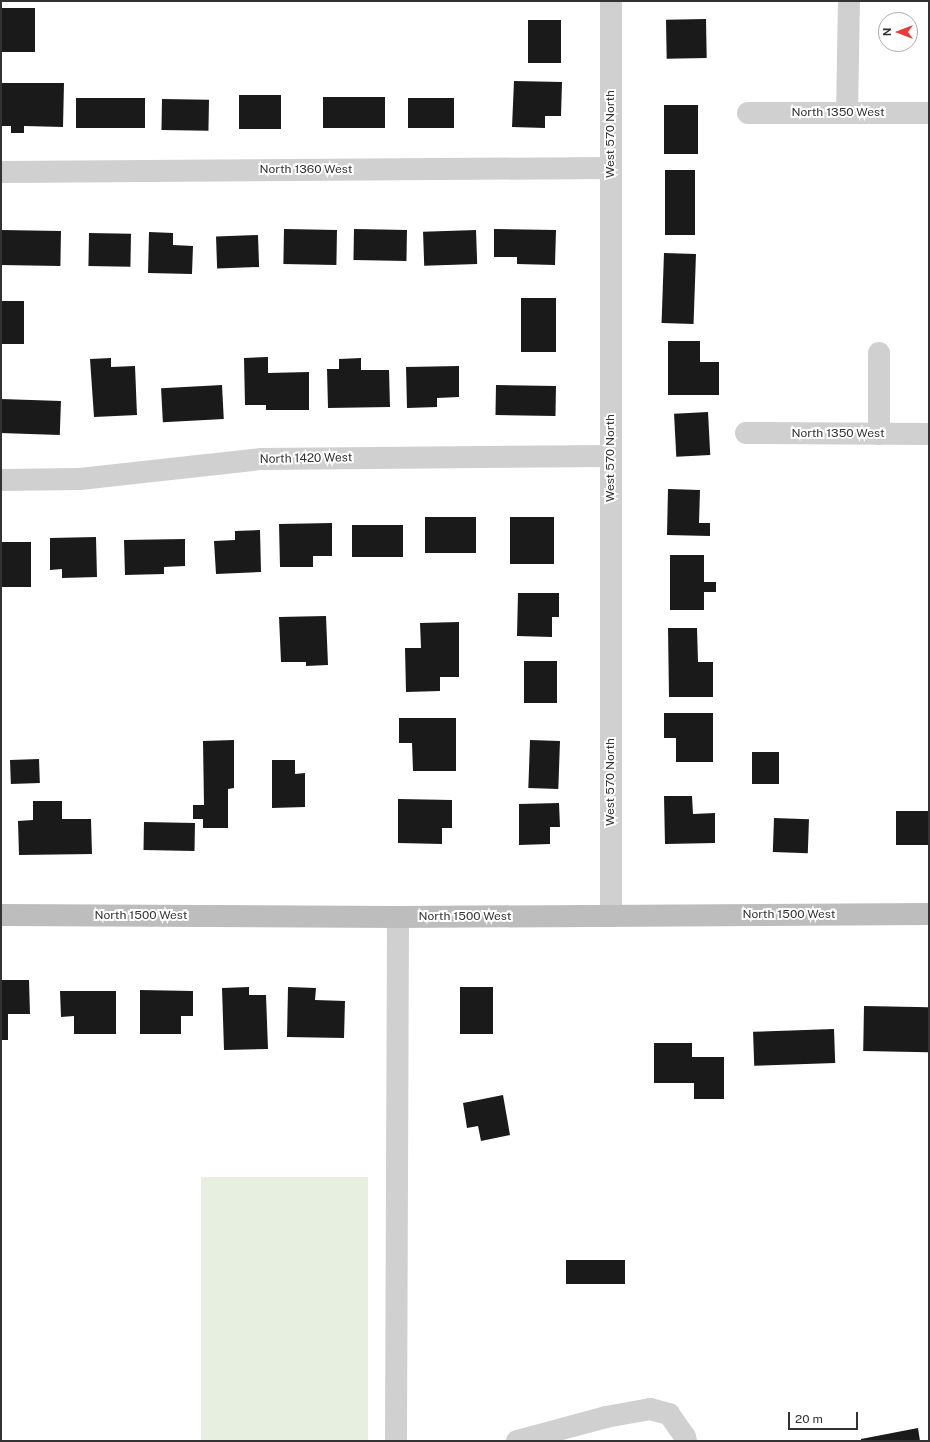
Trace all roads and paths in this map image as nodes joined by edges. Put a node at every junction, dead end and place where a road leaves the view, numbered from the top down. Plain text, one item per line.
1 (611, 1) edge
2 (849, 1) edge
3 (748, 113) dead end
4 (847, 113) junction
5 (929, 113) edge
6 (611, 168) junction
7 (1, 172) edge
8 (880, 353) dead end
9 (746, 433) dead end
10 (880, 434) junction
11 (929, 434) edge
12 (611, 456) junction
13 (1, 480) edge
14 (929, 914) edge
15 (1, 915) edge
16 (611, 916) junction
17 (398, 917) junction
18 (396, 1441) edge
19 (517, 1441) edge
20 (686, 1441) edge

1 - 6 street, West 570 North
2 - 4 street
3 - 4 street, North 1350 West
4 - 5 street, North 1350 West
6 - 7 street, North 1360 West
6 - 12 street, West 570 North
8 - 10 street
9 - 10 street, North 1350 West
10 - 11 street, North 1350 West
12 - 13 street, North 1420 West
12 - 16 street, West 570 North
14 - 16 street, North 1500 West
15 - 17 street, North 1500 West
16 - 17 street, North 1500 West
17 - 18 street
19 - 20 street

